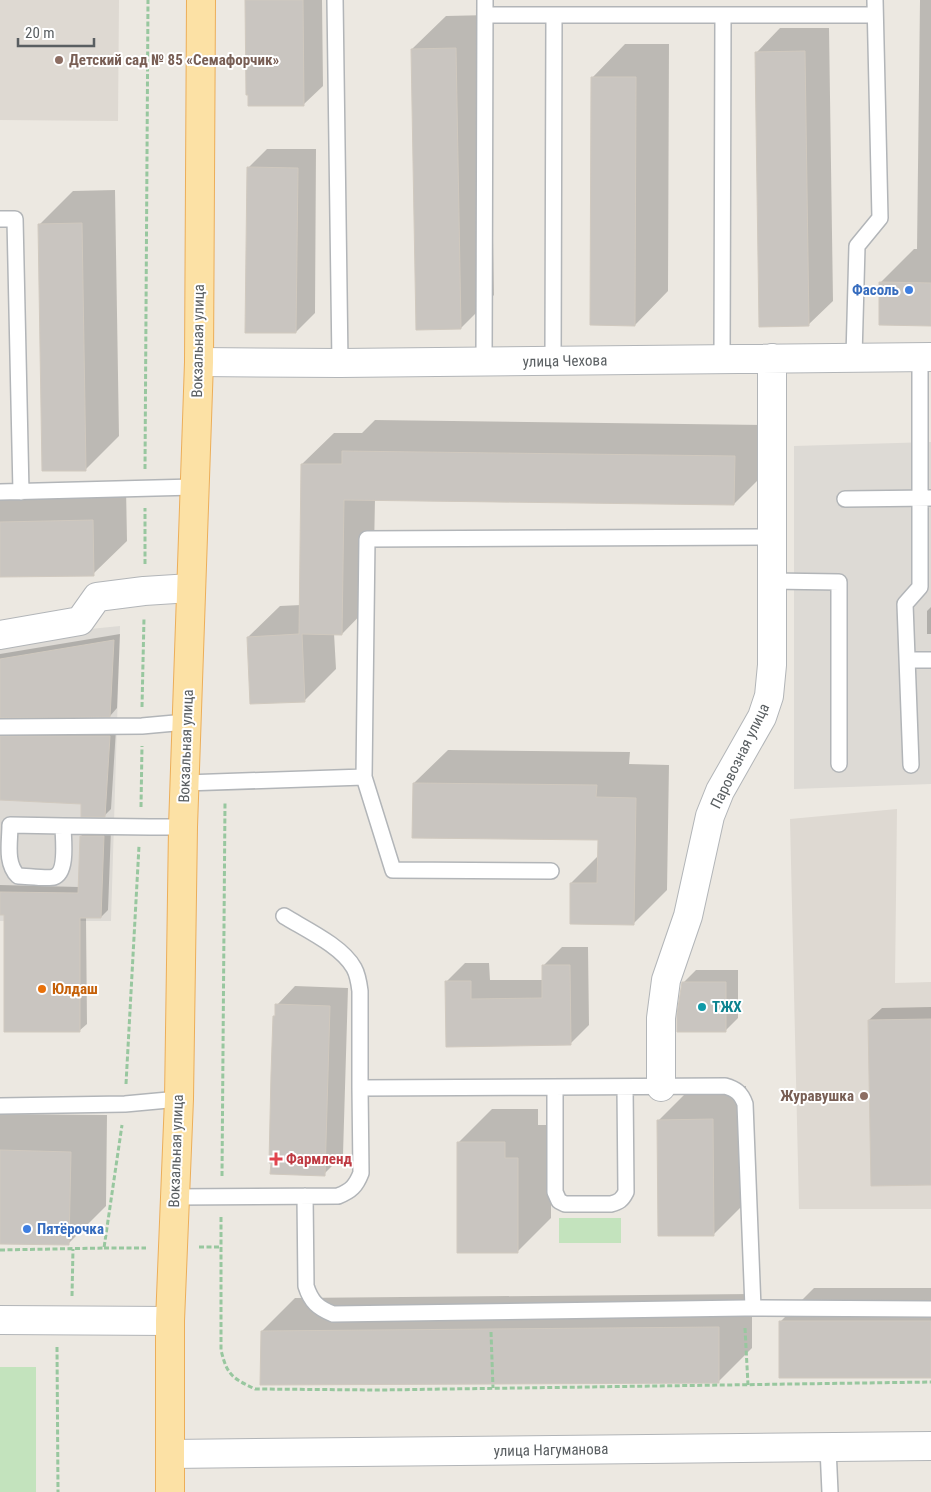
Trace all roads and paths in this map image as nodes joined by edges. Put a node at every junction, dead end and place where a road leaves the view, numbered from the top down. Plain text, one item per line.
1 (148, 0) edge
2 (201, 0) edge
3 (336, 0) edge
4 (485, 7) edge
5 (874, 7) edge
6 (554, 15) junction
7 (723, 15) junction
8 (0, 220) edge
9 (854, 357) junction
10 (925, 357) edge
11 (772, 358) junction
12 (722, 359) junction
13 (553, 360) junction
14 (199, 362) junction
15 (484, 362) junction
16 (340, 363) junction
17 (194, 487) junction
18 (145, 488) junction
19 (0, 492) edge
20 (21, 492) junction
21 (926, 498) edge
22 (846, 499) dead end
23 (772, 537) junction
24 (772, 581) junction
25 (925, 587) edge
26 (191, 588) junction
27 (144, 591) junction
28 (0, 635) edge
29 (907, 660) junction
30 (931, 660) edge
31 (186, 722) junction
32 (142, 726) junction
33 (0, 727) edge
34 (839, 764) dead end
35 (911, 765) dead end
36 (364, 777) junction
37 (225, 781) junction
38 (185, 783) junction
39 (63, 826) junction
40 (140, 827) junction
41 (183, 827) junction
42 (551, 871) dead end
43 (284, 916) dead end
44 (555, 1087) junction
45 (625, 1087) junction
46 (661, 1087) junction
47 (360, 1088) junction
48 (179, 1099) junction
49 (125, 1104) junction
50 (0, 1106) edge
51 (221, 1196) junction
52 (305, 1196) junction
53 (174, 1197) junction
54 (196, 1247) dead end
55 (221, 1247) junction
56 (104, 1248) junction
57 (152, 1248) dead end
58 (73, 1249) junction
59 (0, 1250) edge
60 (749, 1308) junction
61 (931, 1308) edge
62 (491, 1312) junction
63 (0, 1320) edge
64 (65, 1320) junction
65 (170, 1321) junction
66 (931, 1382) edge
67 (748, 1385) junction
68 (493, 1388) junction
69 (931, 1446) edge
70 (828, 1448) junction
71 (170, 1454) junction
72 (58, 1492) edge
73 (170, 1492) edge
74 (830, 1492) edge

1 - 18 path
2 - 14 main road, Вокзальная улица
3 - 16 lane
4 - 6 lane
4 - 15 lane
5 - 7 lane
5 - 9 lane
6 - 7 lane
6 - 13 lane
7 - 12 lane
8 - 20 lane
9 - 10 street, улица Чехова
9 - 11 street, улица Чехова
10 - 21 lane
11 - 12 street, улица Чехова
11 - 23 street, Паровозная улица
12 - 13 street, улица Чехова
13 - 15 street, улица Чехова
14 - 16 street, улица Чехова
14 - 17 main road, Вокзальная улица
15 - 16 street, улица Чехова
17 - 18 lane
17 - 26 main road, Вокзальная улица
18 - 20 lane
18 - 27 path
19 - 20 lane
21 - 22 lane
21 - 25 lane
23 - 24 street, Паровозная улица
23 - 36 lane
24 - 34 lane
24 - 46 street, Паровозная улица
25 - 29 lane
26 - 27 street
26 - 31 main road, Вокзальная улица
27 - 28 street
27 - 32 path
29 - 30 lane
29 - 35 lane
31 - 32 lane
31 - 38 main road, Вокзальная улица
32 - 33 lane
32 - 40 path
36 - 37 lane
36 - 42 lane
37 - 38 lane
37 - 51 path
38 - 41 main road, Вокзальная улица
39 - 39 lane
39 - 40 lane
40 - 41 lane
40 - 49 path
41 - 48 main road, Вокзальная улица
43 - 47 lane
44 - 45 lane
44 - 45 lane
44 - 47 lane
45 - 46 lane
46 - 60 lane
47 - 52 lane
48 - 49 lane
48 - 53 main road, Вокзальная улица
49 - 50 lane
49 - 56 path
51 - 52 lane
51 - 53 lane
51 - 55 path
52 - 62 lane
53 - 65 main road, Вокзальная улица
54 - 55 path
55 - 68 path
56 - 57 path
56 - 58 path
58 - 59 path
58 - 64 path
60 - 61 lane
60 - 62 lane
60 - 67 path
62 - 68 path
63 - 64 street
64 - 65 street
64 - 72 path
65 - 71 main road, Вокзальная улица
66 - 67 path
67 - 68 path
69 - 70 street, улица Нагуманова
70 - 71 street, улица Нагуманова
70 - 74 lane
71 - 73 main road, Вокзальная улица

